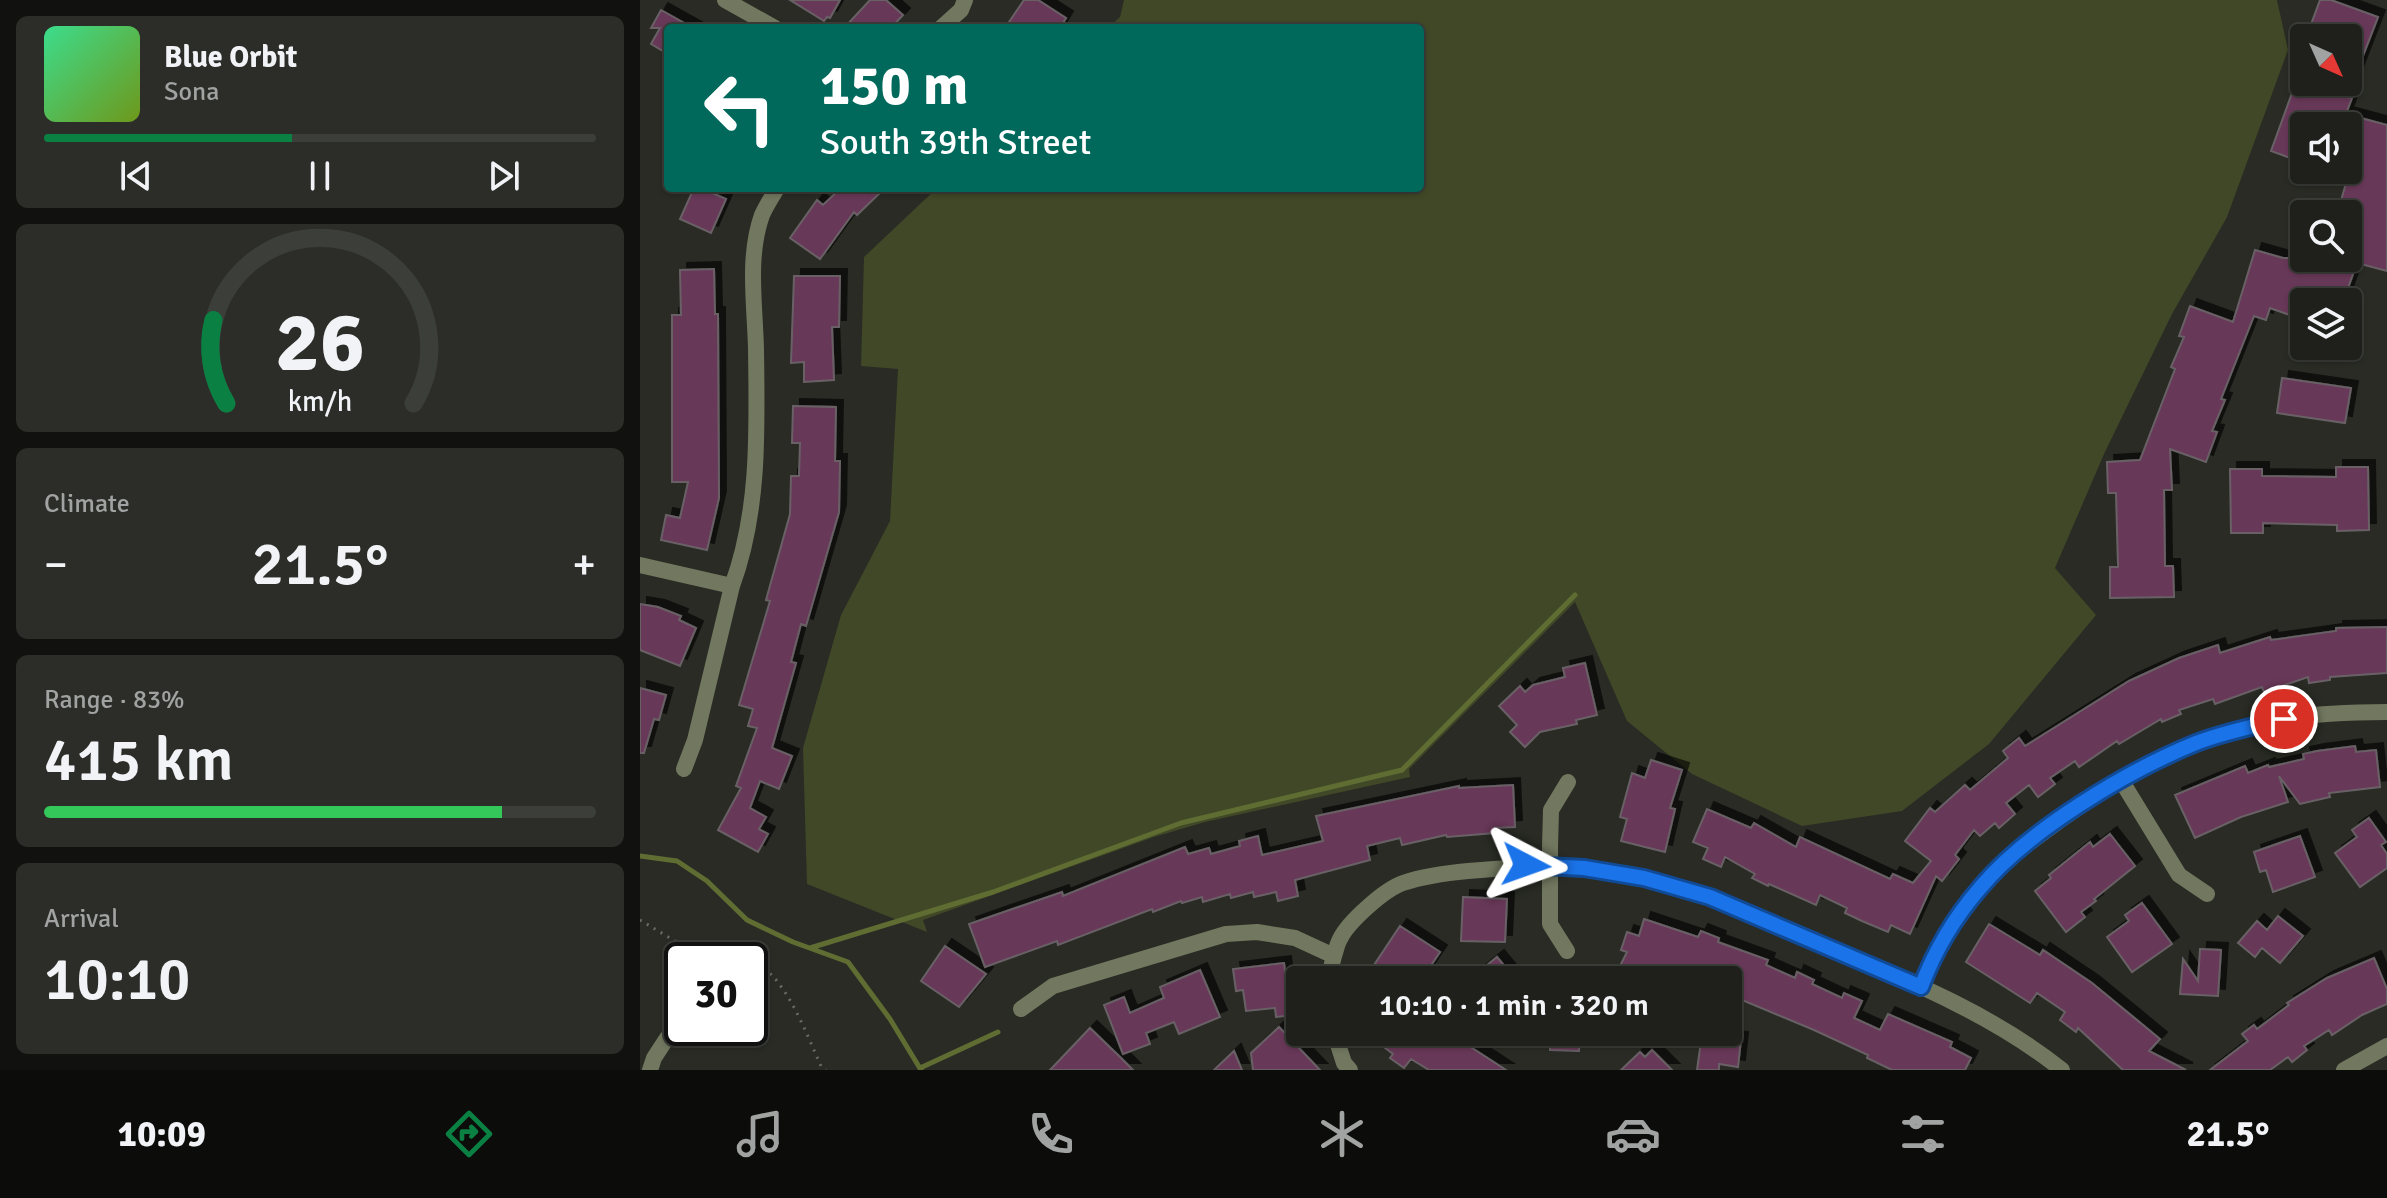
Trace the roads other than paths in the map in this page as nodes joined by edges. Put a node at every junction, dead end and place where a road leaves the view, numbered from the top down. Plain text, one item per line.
1 (725, 0) edge
2 (965, 0) edge
3 (768, 24) edge
4 (945, 24) edge
5 (775, 192) edge
6 (640, 565) edge
7 (732, 586) junction
8 (2387, 712) edge
9 (684, 769) dead end
10 (2121, 780) junction
11 (1568, 782) dead end
12 (1550, 867) junction
13 (2207, 894) dead end
14 (1567, 951) dead end
15 (1334, 956) junction
16 (1332, 966) edge
17 (1921, 987) junction
18 (1021, 1009) dead end
19 (664, 1043) edge
20 (1339, 1046) edge
21 (2387, 1046) edge
22 (650, 1070) edge
23 (1350, 1070) edge
24 (2062, 1070) edge
25 (2344, 1070) edge

1 - 3 street
2 - 4 street
5 - 7 street
6 - 7 street
7 - 9 street
8 - 10 street
10 - 13 street
10 - 17 street
11 - 12 street
12 - 14 street
12 - 15 street
12 - 17 street
15 - 16 street
15 - 18 street
17 - 24 street
19 - 22 street
20 - 23 street
21 - 25 street

